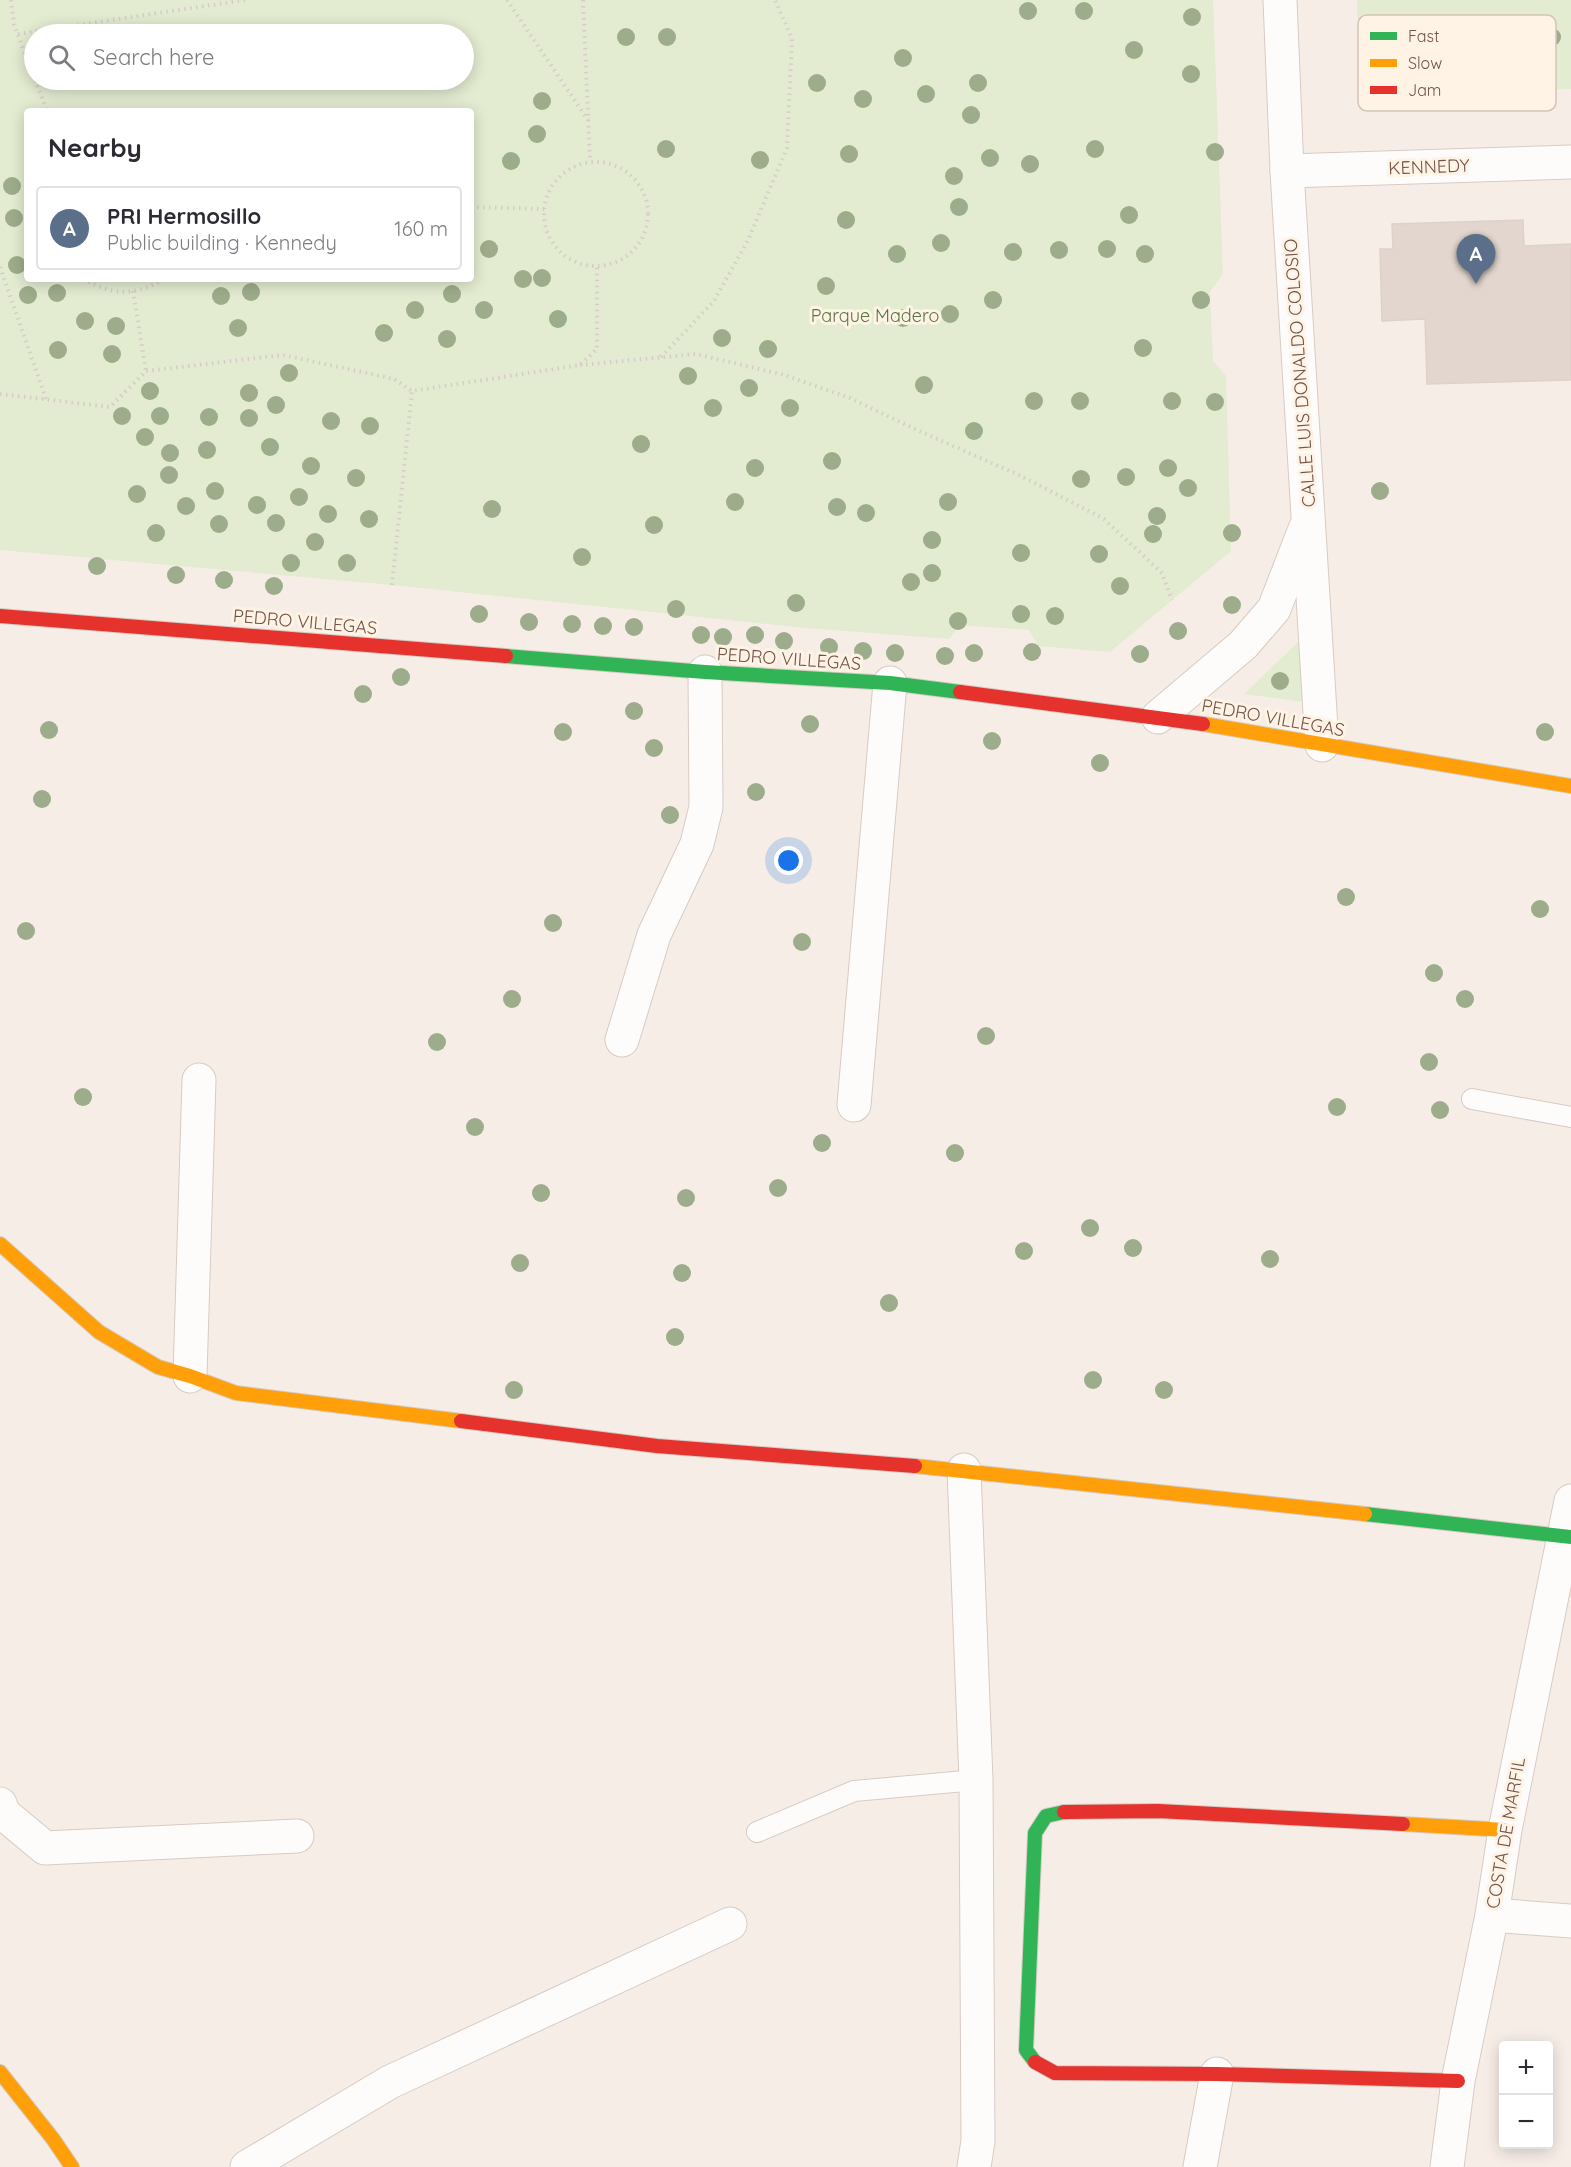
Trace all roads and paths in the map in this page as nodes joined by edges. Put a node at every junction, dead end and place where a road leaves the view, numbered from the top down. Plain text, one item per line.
1 (11, 0) edge
2 (245, 0) edge
3 (507, 0) edge
4 (583, 0) edge
5 (775, 0) edge
6 (1280, 0) edge
7 (85, 24) edge
8 (24, 33) edge
9 (18, 34) junction
10 (24, 50) edge
11 (39, 90) edge
12 (46, 108) edge
13 (588, 120) junction
14 (590, 161) junction
15 (1571, 162) edge
16 (1287, 171) junction
17 (474, 207) edge
18 (544, 209) junction
19 (0, 267) edge
20 (597, 267) junction
21 (89, 282) edge
22 (159, 282) edge
23 (133, 291) junction
24 (661, 358) junction
25 (580, 365) junction
26 (146, 372) junction
27 (412, 391) junction
28 (0, 394) edge
29 (46, 399) junction
30 (1309, 519) junction
31 (392, 585) dead end
32 (1172, 600) dead end
33 (8, 617) edge
34 (0, 632) edge
35 (705, 672) junction
36 (890, 683) junction
37 (1158, 717) junction
38 (1322, 745) junction
39 (1571, 786) edge
40 (622, 1041) dead end
41 (199, 1080) dead end
42 (1472, 1099) dead end
43 (854, 1105) dead end
44 (1571, 1117) edge
45 (0, 1244) edge
46 (190, 1376) junction
47 (964, 1470) junction
48 (1571, 1501) edge
49 (1568, 1537) edge
50 (976, 1780) junction
51 (0, 1804) edge
52 (1505, 1830) junction
53 (757, 1832) dead end
54 (297, 1836) dead end
55 (1492, 1915) junction
56 (1571, 1921) edge
57 (730, 1924) dead end
58 (0, 2072) edge
59 (1217, 2074) junction
60 (1458, 2081) junction
61 (72, 2167) edge
62 (247, 2167) edge
63 (974, 2167) edge
64 (1200, 2167) edge
65 (1447, 2167) edge

1 - 9 path
2 - 7 path
3 - 13 path
4 - 13 path
5 - 24 path
6 - 16 street, CALLE LUIS DONALDO COLOSIO
8 - 9 path
9 - 10 path
11 - 12 path
13 - 14 path
14 - 18 path
14 - 20 path
15 - 16 street, KENNEDY
16 - 30 street, CALLE LUIS DONALDO COLOSIO
17 - 18 path
18 - 20 path
19 - 29 path
20 - 25 path
21 - 23 path
22 - 23 path
23 - 26 path
24 - 25 path
24 - 32 path
25 - 27 path
26 - 27 path
26 - 29 path
27 - 31 path
28 - 29 path
30 - 37 street
30 - 38 street, CALLE LUIS DONALDO COLOSIO
33 - 34 lane
33 - 35 street, PEDRO VILLEGAS
35 - 36 street, PEDRO VILLEGAS
35 - 40 street
36 - 37 street, PEDRO VILLEGAS
36 - 43 street
37 - 38 street, PEDRO VILLEGAS
38 - 39 street, PEDRO VILLEGAS
41 - 46 street
42 - 44 lane
45 - 46 street
46 - 47 street
47 - 49 street
47 - 50 street
48 - 49 street, COSTA DE MARFIL
49 - 52 street, COSTA DE MARFIL
50 - 53 lane
50 - 63 street
51 - 54 street
52 - 55 street, COSTA DE MARFIL
52 - 59 street
55 - 56 street
55 - 60 street, COSTA DE MARFIL
57 - 62 street
58 - 61 street
59 - 60 street
59 - 64 street
60 - 65 street, COSTA DE MARFIL

